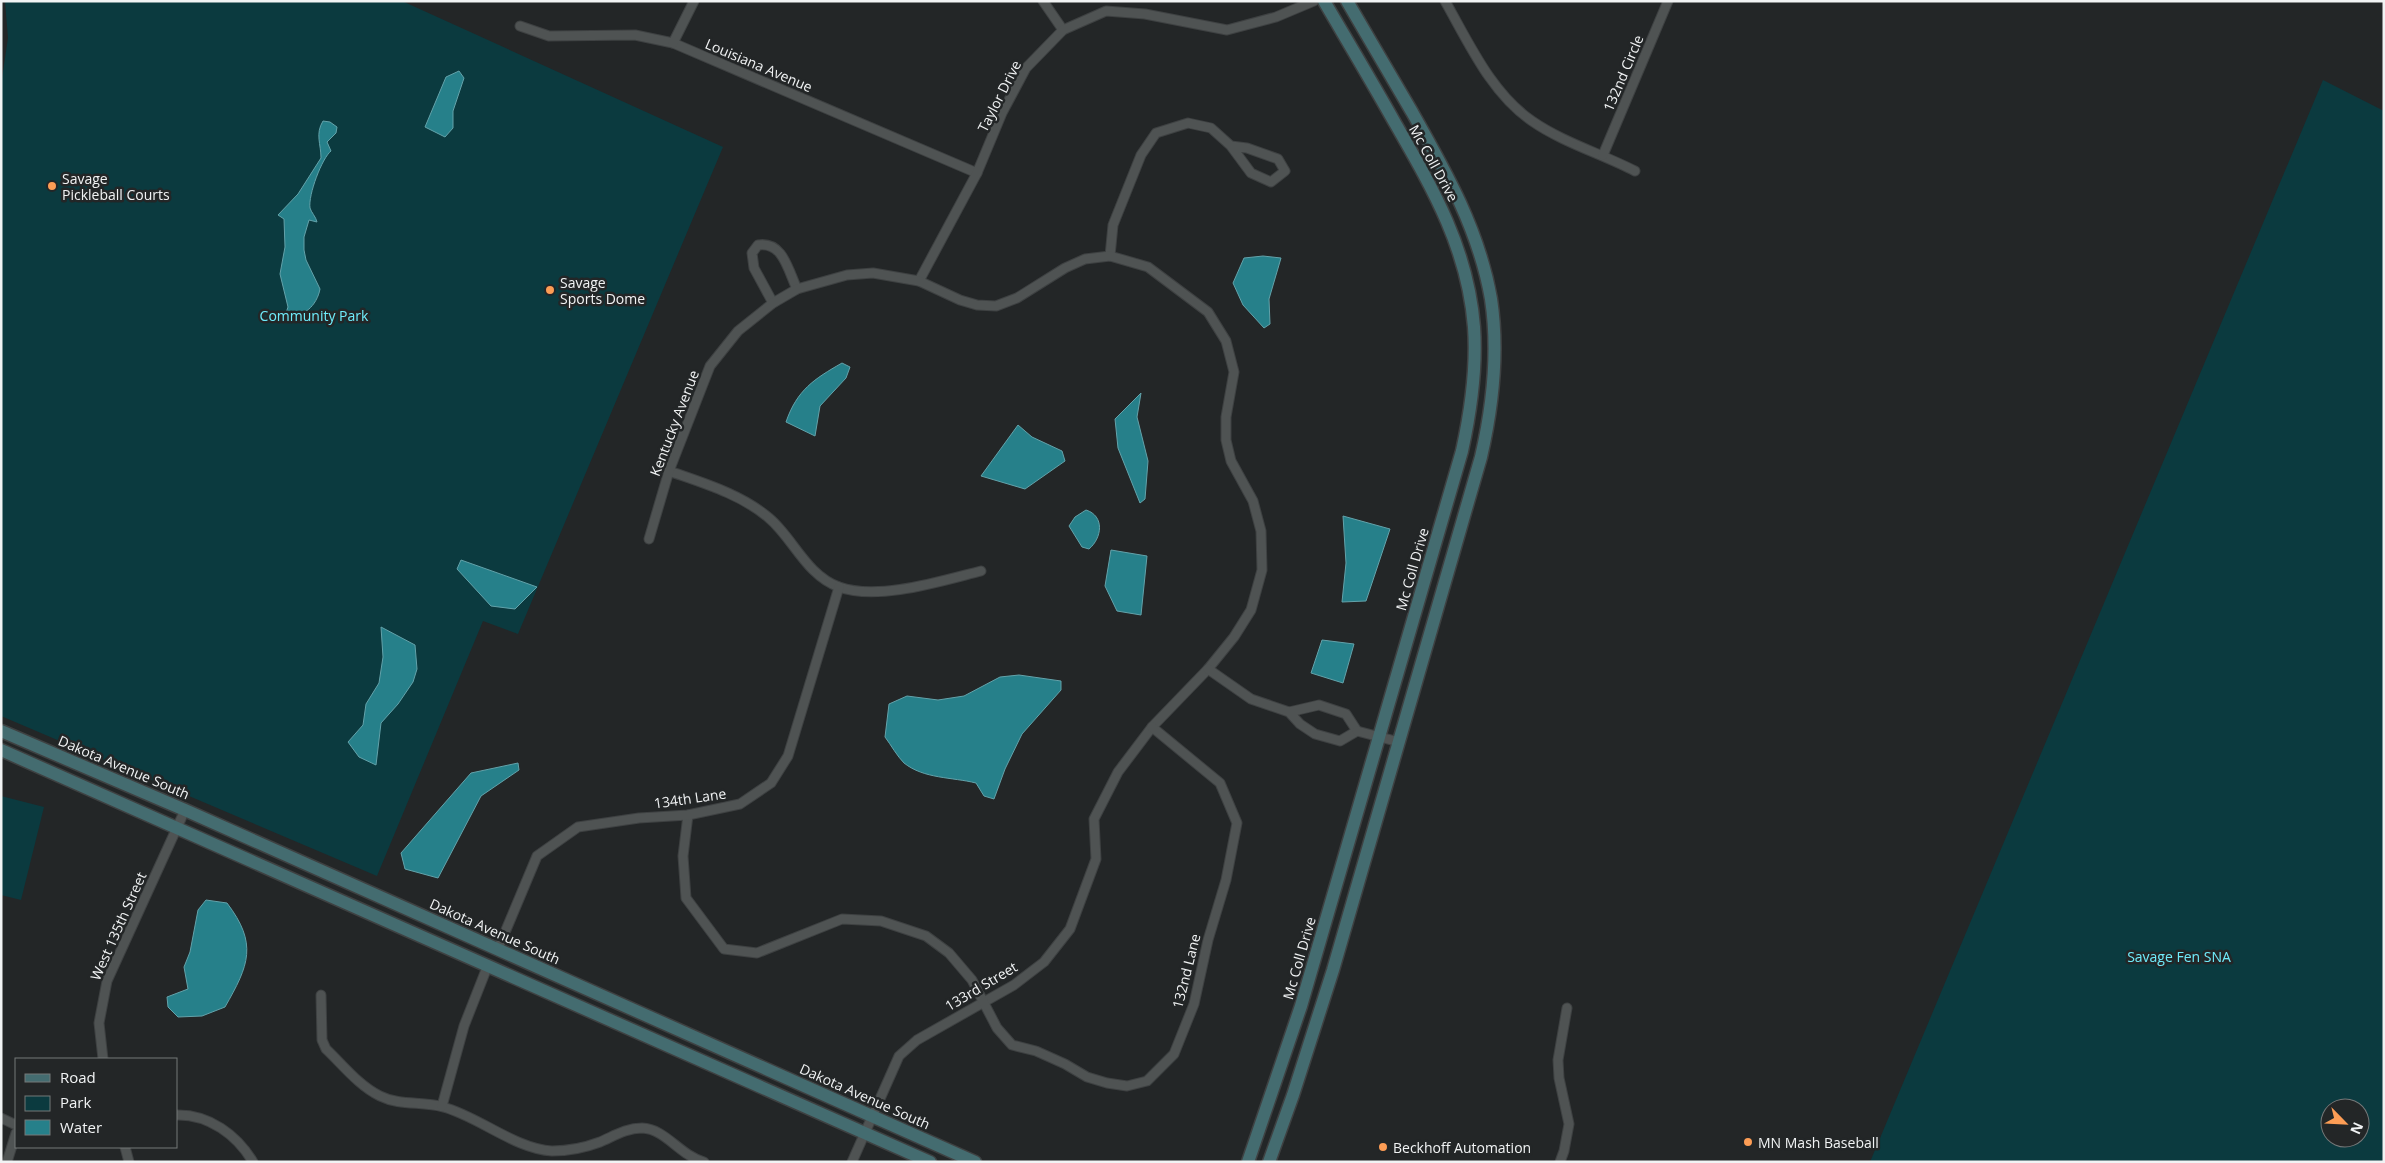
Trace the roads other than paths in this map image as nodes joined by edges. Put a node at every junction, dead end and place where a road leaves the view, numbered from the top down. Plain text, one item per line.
1 (694, 1) edge
2 (1043, 1) edge
3 (1314, 1) edge
4 (1324, 1) edge
5 (1347, 1) edge
6 (1445, 1) edge
7 (1668, 1) edge
8 (520, 26) dead end
9 (1063, 30) junction
10 (673, 43) junction
11 (1231, 146) junction
12 (1603, 155) junction
13 (1635, 171) dead end
14 (977, 173) junction
15 (1110, 256) junction
16 (919, 281) junction
17 (797, 289) junction
18 (773, 303) junction
19 (669, 471) junction
20 (649, 539) dead end
21 (981, 571) dead end
22 (839, 587) junction
23 (1208, 669) junction
24 (1290, 712) junction
25 (1152, 727) junction
26 (1, 731) edge
27 (1357, 731) junction
28 (1379, 737) junction
29 (1398, 742) junction
30 (1, 750) edge
31 (185, 810) junction
32 (688, 815) junction
33 (178, 828) junction
34 (498, 949) junction
35 (488, 965) junction
36 (321, 995) dead end
37 (983, 1002) junction
38 (1567, 1008) dead end
39 (103, 1058) edge
40 (442, 1106) junction
41 (178, 1115) edge
42 (873, 1116) junction
43 (1, 1118) edge
44 (15, 1125) edge
45 (865, 1132) junction
46 (15, 1136) edge
47 (125, 1148) edge
48 (7, 1162) edge
49 (129, 1162) edge
50 (253, 1162) edge
51 (704, 1162) edge
52 (852, 1162) edge
53 (930, 1162) edge
54 (975, 1162) edge
55 (1248, 1162) edge
56 (1269, 1162) edge
57 (1560, 1162) edge

1 - 10 street
2 - 9 street
3 - 9 street, Taylor Drive
4 - 28 main road, Mc Coll Drive
5 - 29 main road, Mc Coll Drive
6 - 12 street
7 - 12 street, 132nd Circle
8 - 10 street, Louisiana Avenue
9 - 14 street, Taylor Drive
10 - 14 street, Louisiana Avenue
11 - 11 street
11 - 15 street
12 - 13 street
14 - 16 street, Taylor Drive
15 - 16 street, Kentucky Avenue
15 - 23 street, Kentucky Avenue
16 - 17 street, Kentucky Avenue
17 - 18 street, Kentucky Avenue
17 - 18 street
18 - 19 street, Kentucky Avenue
19 - 20 street, Kentucky Avenue
19 - 22 street
21 - 22 street
22 - 32 street, 134th Lane
23 - 24 street
23 - 25 street, 133rd Street
24 - 27 street
24 - 27 street
25 - 37 street, 133rd Street
25 - 37 street, 132nd Lane
26 - 31 main road, Dakota Avenue South
27 - 28 street
28 - 29 street
28 - 55 main road, Mc Coll Drive
29 - 56 main road, Mc Coll Drive
30 - 33 main road
31 - 33 street, West 135th Street
31 - 34 main road, Dakota Avenue South
32 - 34 street, 134th Lane
32 - 37 street, 132nd Lane
33 - 35 main road
33 - 39 street, West 135th Street
34 - 42 main road, Dakota Avenue South
35 - 40 street
35 - 45 main road
36 - 40 street
37 - 42 street, 133rd Street
38 - 57 street
40 - 51 street
41 - 50 street
42 - 45 street, 133rd Street
42 - 54 main road, Dakota Avenue South
43 - 44 street
45 - 52 street, 133rd Street
45 - 53 main road
46 - 48 street
47 - 49 street

